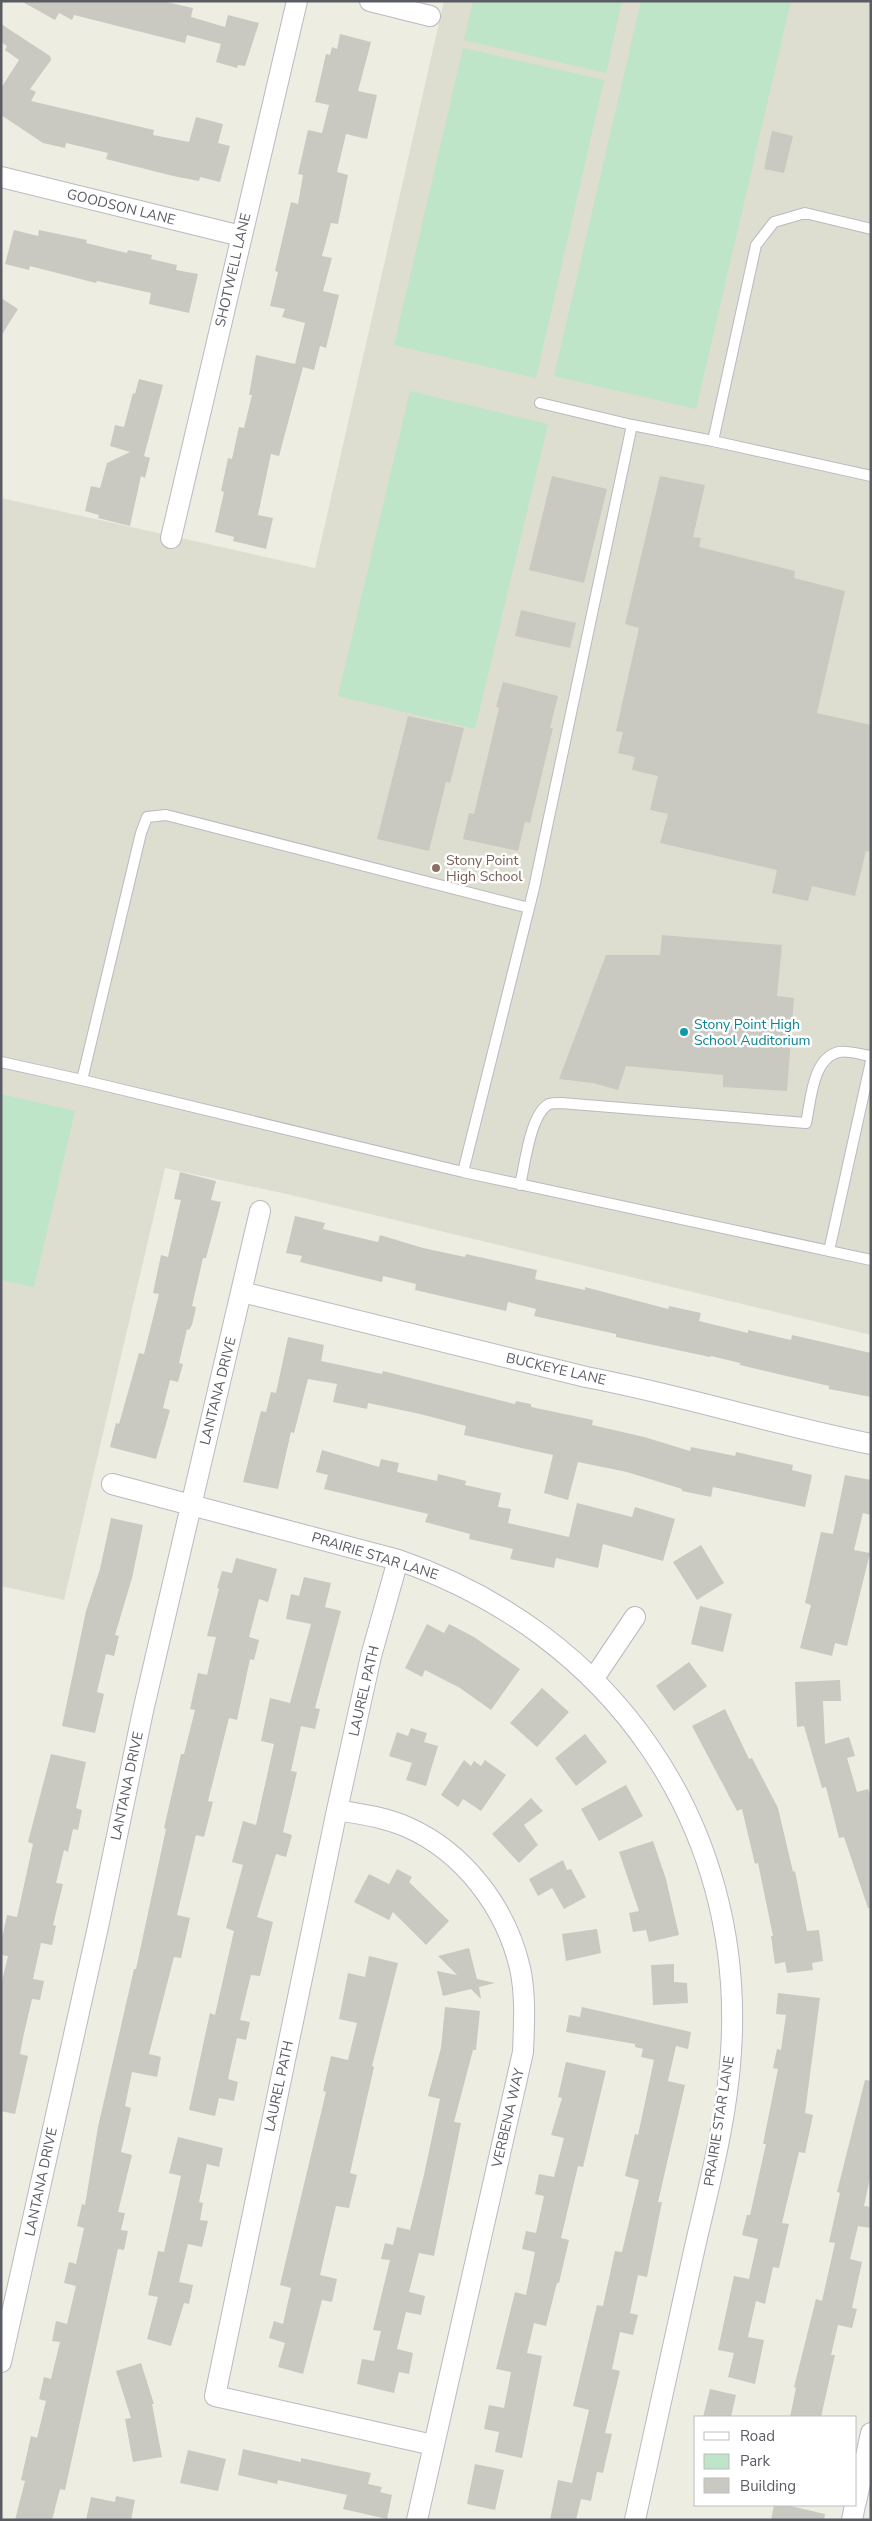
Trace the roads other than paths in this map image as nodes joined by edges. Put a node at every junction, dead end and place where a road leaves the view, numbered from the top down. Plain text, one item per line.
1 (297, 1) edge
2 (370, 1) edge
3 (430, 16) dead end
4 (1, 177) edge
5 (871, 229) edge
6 (241, 236) junction
7 (540, 403) dead end
8 (632, 426) junction
9 (713, 440) junction
10 (871, 476) edge
11 (171, 538) dead end
12 (529, 908) junction
13 (871, 1056) edge
14 (1, 1062) edge
15 (871, 1062) edge
16 (82, 1080) junction
17 (463, 1172) junction
18 (520, 1185) junction
19 (260, 1211) dead end
20 (829, 1252) junction
21 (871, 1260) edge
22 (242, 1292) junction
23 (871, 1444) edge
24 (112, 1484) dead end
25 (190, 1505) junction
26 (398, 1560) junction
27 (635, 1617) dead end
28 (594, 1678) junction
29 (336, 1810) junction
30 (1, 2362) edge
31 (871, 2433) edge
32 (432, 2445) junction
33 (857, 2494) edge
34 (854, 2506) edge
35 (417, 2520) edge
36 (635, 2520) edge
37 (852, 2520) edge

1 - 6 street, SHOTWELL LANE
2 - 3 street
4 - 6 street, GOODSON LANE
5 - 9 lane
6 - 11 street, SHOTWELL LANE
7 - 8 lane
8 - 9 lane
8 - 12 lane
9 - 10 lane
12 - 16 lane
12 - 17 lane
13 - 18 lane
14 - 16 lane
15 - 20 lane
16 - 17 lane
17 - 18 lane
18 - 20 lane
19 - 22 street, LANTANA DRIVE
20 - 21 lane
22 - 23 street, BUCKEYE LANE
22 - 25 street, LANTANA DRIVE
24 - 25 street, PRAIRIE STAR LANE
25 - 26 street, PRAIRIE STAR LANE
25 - 30 street, LANTANA DRIVE
26 - 28 street, PRAIRIE STAR LANE
26 - 29 street, LAUREL PATH
27 - 28 street
28 - 36 street, PRAIRIE STAR LANE
29 - 32 street, VERBENA WAY
29 - 32 street, LAUREL PATH
31 - 33 street
32 - 35 street, VERBENA WAY
34 - 37 street

